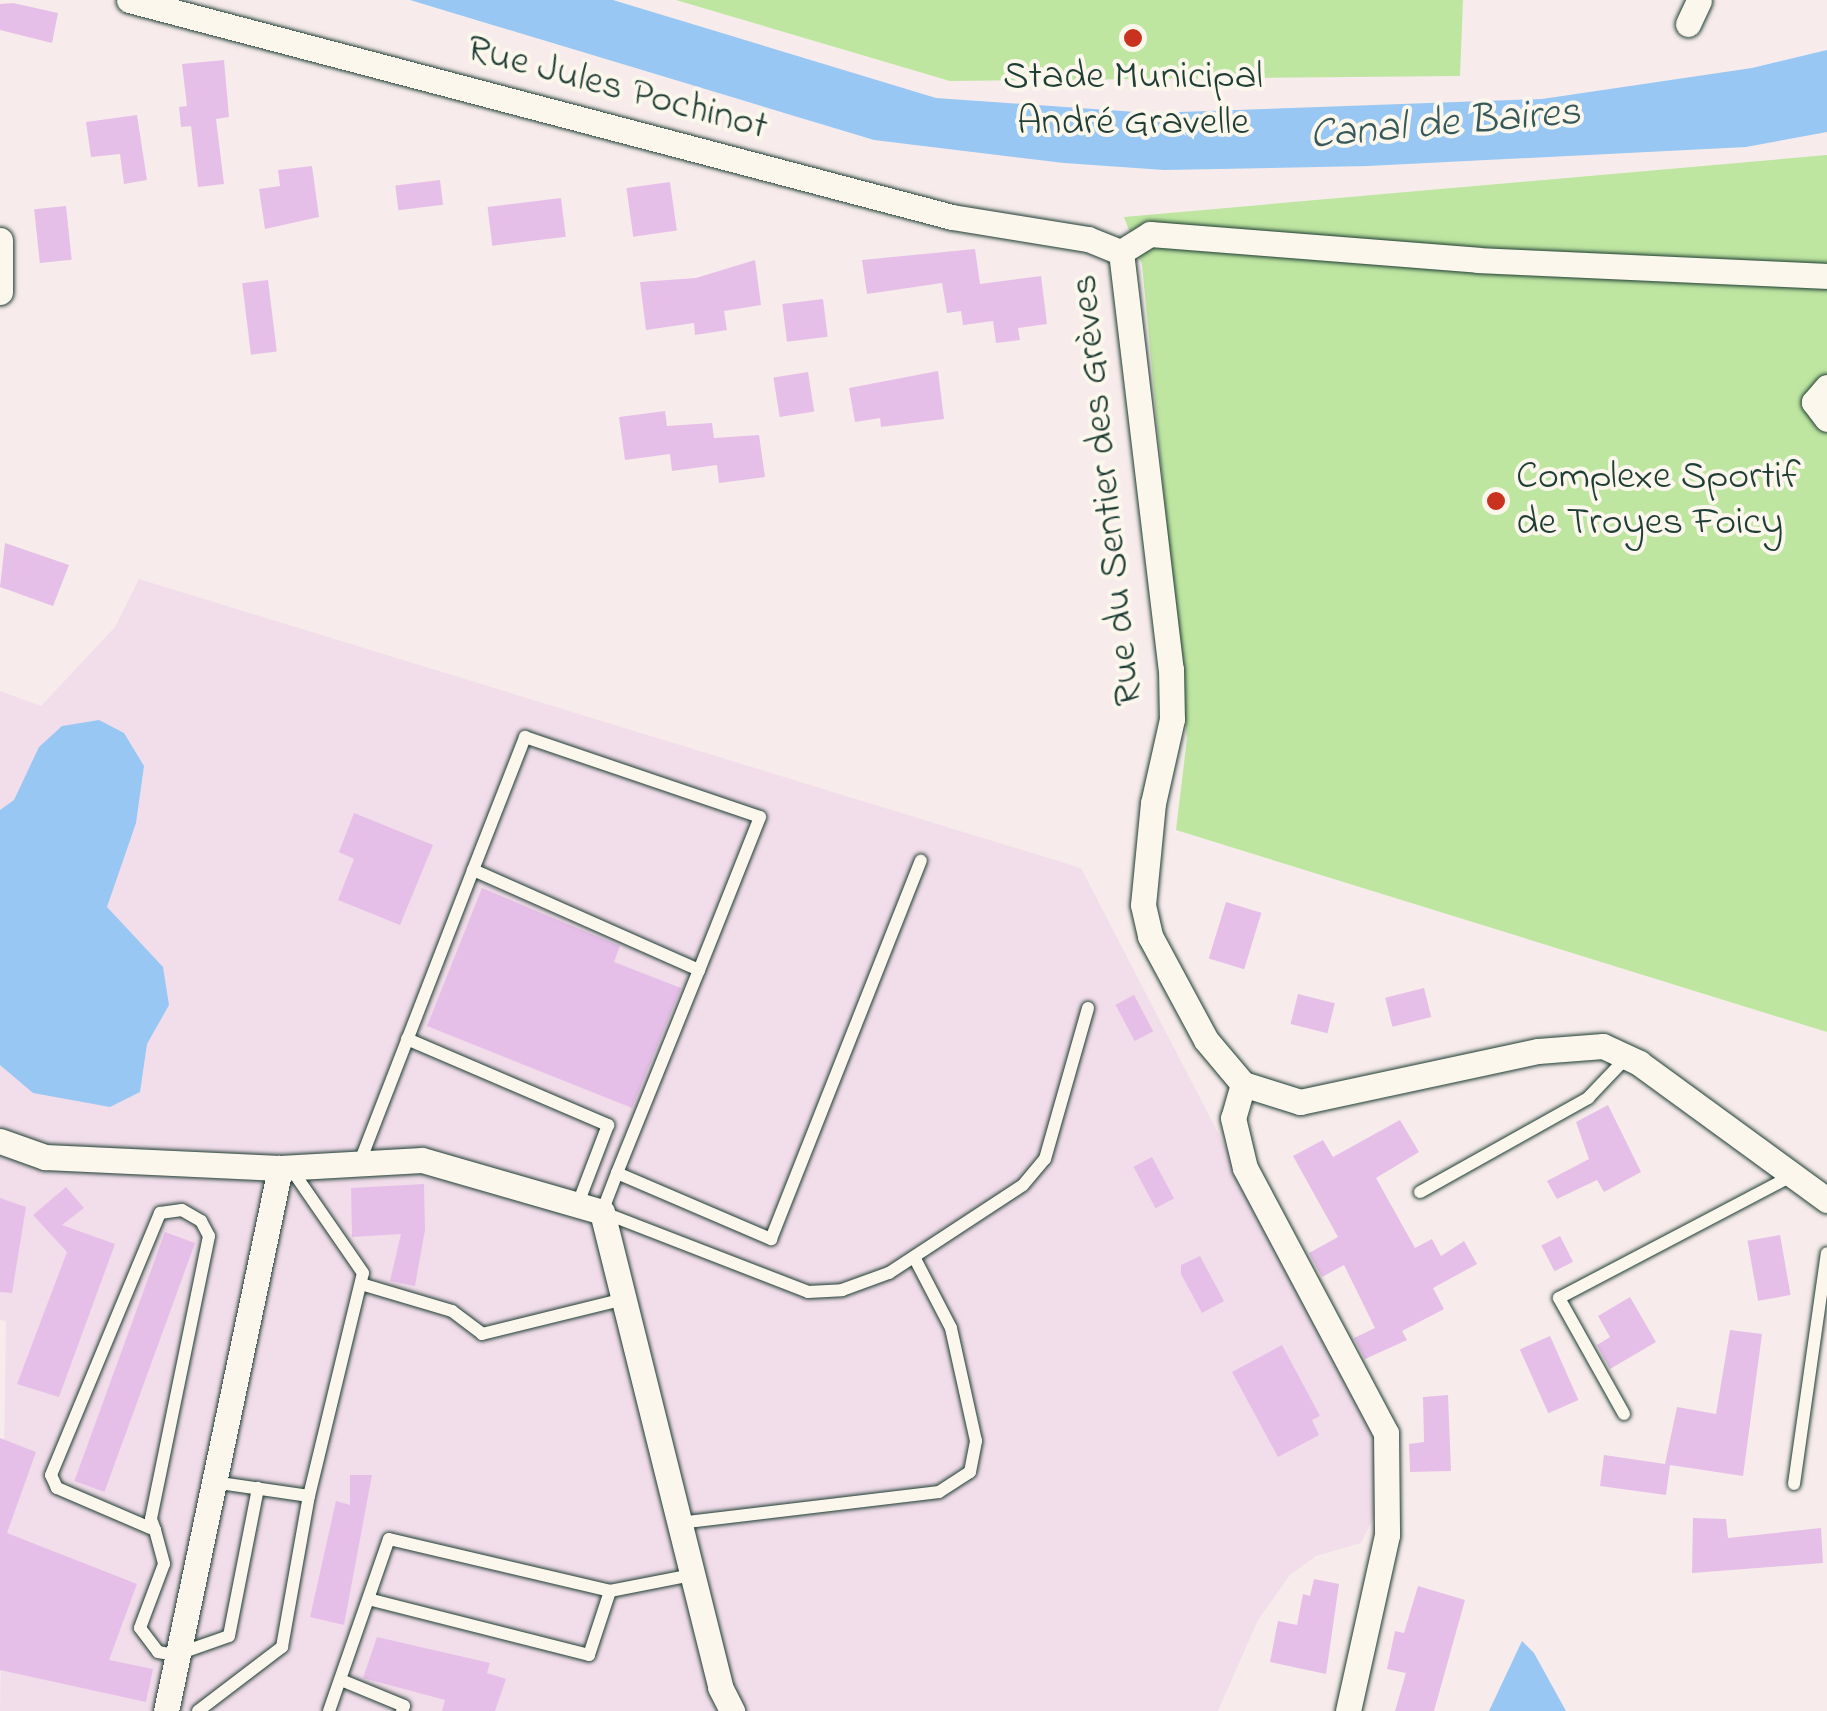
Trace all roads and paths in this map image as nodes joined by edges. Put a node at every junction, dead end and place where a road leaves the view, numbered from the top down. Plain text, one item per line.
1 (129, 0) edge
2 (1699, 0) edge
3 (1688, 24) dead end
4 (1088, 239) joint
5 (0, 240) edge
6 (1121, 252) junction
7 (1827, 276) edge
8 (0, 292) edge
9 (1827, 387) edge
10 (1827, 419) edge
11 (921, 860) dead end
12 (473, 870) junction
13 (699, 970) junction
14 (1088, 1008) dead end
15 (407, 1039) junction
16 (1627, 1057) junction
17 (1243, 1084) junction
18 (0, 1141) edge
19 (361, 1159) junction
20 (285, 1168) junction
21 (618, 1174) junction
22 (1793, 1176) junction
23 (1420, 1192) dead end
24 (1827, 1200) edge
25 (578, 1201) junction
26 (602, 1212) junction
27 (1827, 1253) edge
28 (914, 1257) junction
29 (360, 1284) junction
30 (624, 1299) junction
31 (1624, 1414) dead end
32 (212, 1482) junction
33 (1794, 1484) dead end
34 (258, 1488) junction
35 (309, 1496) junction
36 (679, 1522) junction
37 (155, 1530) junction
38 (692, 1574) junction
39 (610, 1592) junction
40 (372, 1600) junction
41 (176, 1655) junction
42 (342, 1680) junction
43 (166, 1711) edge
44 (198, 1711) edge
45 (330, 1711) edge
46 (402, 1711) edge
47 (732, 1711) edge
48 (1348, 1711) edge

1 - 4 street, Rue Jules Pochinot
2 - 3 street
4 - 6 street, Rue du Sentier des Grèves
5 - 8 street
6 - 7 street
6 - 17 street, Rue du Sentier des Grèves
9 - 10 street
11 - 21 lane
12 - 13 lane
12 - 13 lane
12 - 15 lane
13 - 21 lane
14 - 28 lane
15 - 19 lane
15 - 25 lane
16 - 17 street
16 - 22 street
16 - 23 lane
17 - 48 street
18 - 20 street
19 - 20 street
19 - 25 street
20 - 29 lane
20 - 32 street
21 - 26 lane
22 - 24 street
22 - 31 lane
25 - 26 street
26 - 28 lane
26 - 30 street
27 - 33 lane
28 - 36 lane
29 - 30 lane
29 - 35 lane
30 - 36 street
32 - 34 lane
32 - 41 street
34 - 35 lane
34 - 41 lane
35 - 44 lane
36 - 38 street
37 - 37 lane
37 - 41 lane
38 - 39 lane
38 - 47 street
39 - 40 lane
39 - 40 lane
40 - 42 lane
41 - 43 street
42 - 45 lane
42 - 46 lane

